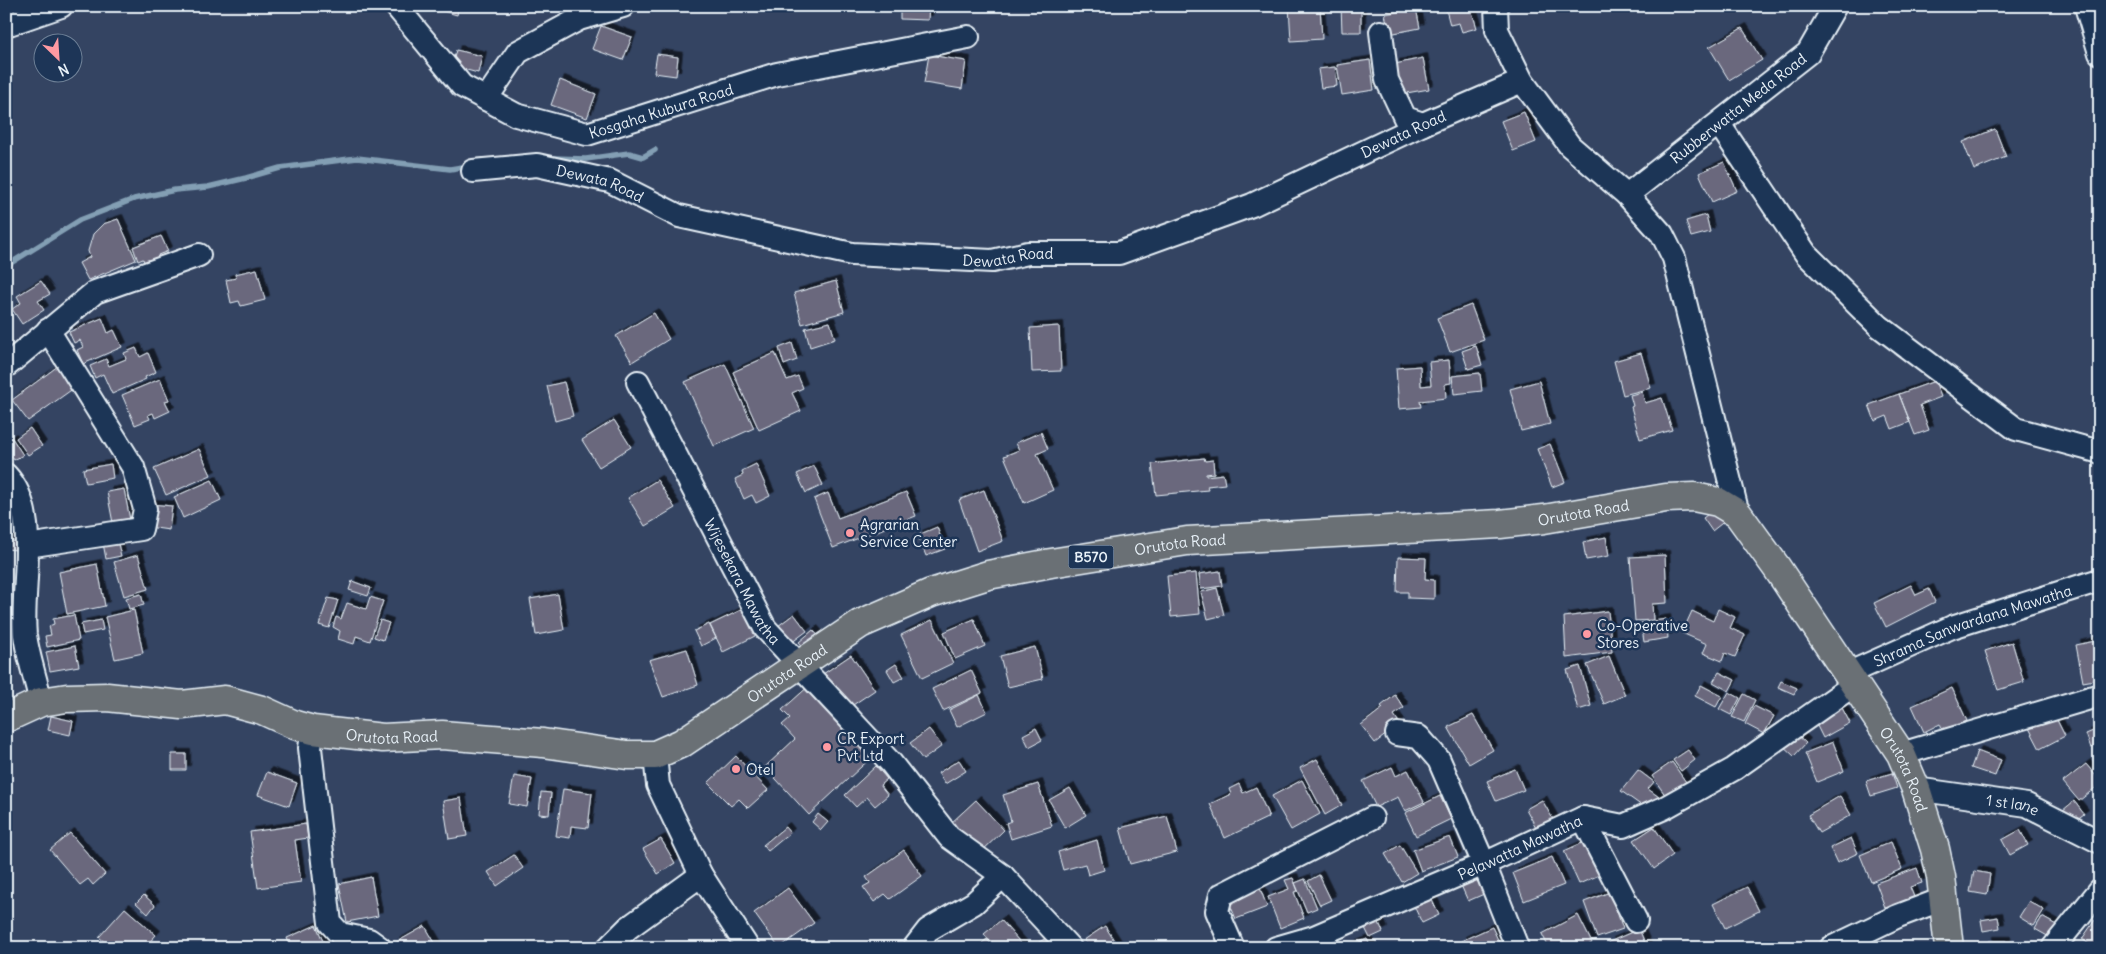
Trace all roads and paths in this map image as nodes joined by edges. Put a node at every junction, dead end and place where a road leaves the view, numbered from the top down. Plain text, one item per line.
1 (62, 6) edge
2 (396, 6) edge
3 (623, 6) edge
4 (1496, 6) edge
5 (1835, 6) edge
6 (2086, 6) edge
7 (6, 25) edge
8 (1381, 32) dead end
9 (968, 36) dead end
10 (2100, 53) edge
11 (1522, 81) junction
12 (486, 99) junction
13 (1424, 124) junction
14 (1719, 124) junction
15 (473, 171) dead end
16 (1627, 195) junction
17 (199, 255) dead end
18 (48, 330) junction
19 (6, 366) edge
20 (638, 382) dead end
21 (2100, 452) edge
22 (6, 475) edge
23 (1738, 514) junction
24 (27, 546) junction
25 (2100, 580) edge
26 (799, 664) junction
27 (1851, 679) junction
28 (2100, 695) edge
29 (42, 702) junction
30 (6, 718) edge
31 (313, 730) junction
32 (1397, 734) dead end
33 (1901, 754) junction
34 (655, 755) junction
35 (1916, 789) junction
36 (1372, 818) dead end
37 (1583, 818) junction
38 (2100, 842) edge
39 (1484, 864) junction
40 (701, 875) junction
41 (1003, 876) junction
42 (2100, 890) edge
43 (1943, 900) junction
44 (1636, 921) dead end
45 (1517, 947) edge
46 (380, 948) edge
47 (608, 948) edge
48 (748, 948) edge
49 (914, 948) edge
50 (1070, 948) edge
51 (1233, 948) edge
52 (1276, 948) edge
53 (1831, 948) edge
54 (1949, 948) edge
55 (2053, 948) edge

1 - 7 street
2 - 12 street, Kosgaha Kubura Road
3 - 12 street
4 - 11 street
5 - 14 street, Rubberwatta Meda Road
6 - 10 street
8 - 13 street
9 - 12 street, Kosgaha Kubura Road
11 - 13 street, Dewata Road
11 - 16 street
13 - 15 street, Dewata Road
14 - 16 street, Rubberwatta Meda Road
14 - 21 street
16 - 23 street
17 - 18 street
18 - 19 street
18 - 24 street
20 - 26 street, Wijesekara Mawatha
22 - 24 street
23 - 26 main road, Orutota Road / B570
23 - 27 main road, Orutota Road / B570
24 - 29 street
25 - 27 street, Shrama Sanwardana Mawatha
26 - 34 main road, Orutota Road / B570
26 - 41 street, Wijesekara Mawatha
27 - 33 main road, Orutota Road / B570
27 - 37 street, Pelawatta Mawatha
28 - 33 street
29 - 30 main road, Orutota Road / B570
29 - 31 main road, Orutota Road / B570
31 - 34 main road, Orutota Road / B570
31 - 46 street
32 - 39 street
33 - 35 main road, Orutota Road / B570
34 - 40 street
35 - 38 street, 1 st lane
35 - 43 main road, Orutota Road / B570
36 - 51 street
37 - 39 street, Pelawatta Mawatha
37 - 44 street
39 - 45 street
39 - 52 street, Pelawatta Mawatha
40 - 47 street
40 - 48 street
41 - 49 street
41 - 50 street, Wijesekara Mawatha
42 - 55 street
43 - 53 street
43 - 54 main road, Orutota Road / B570

